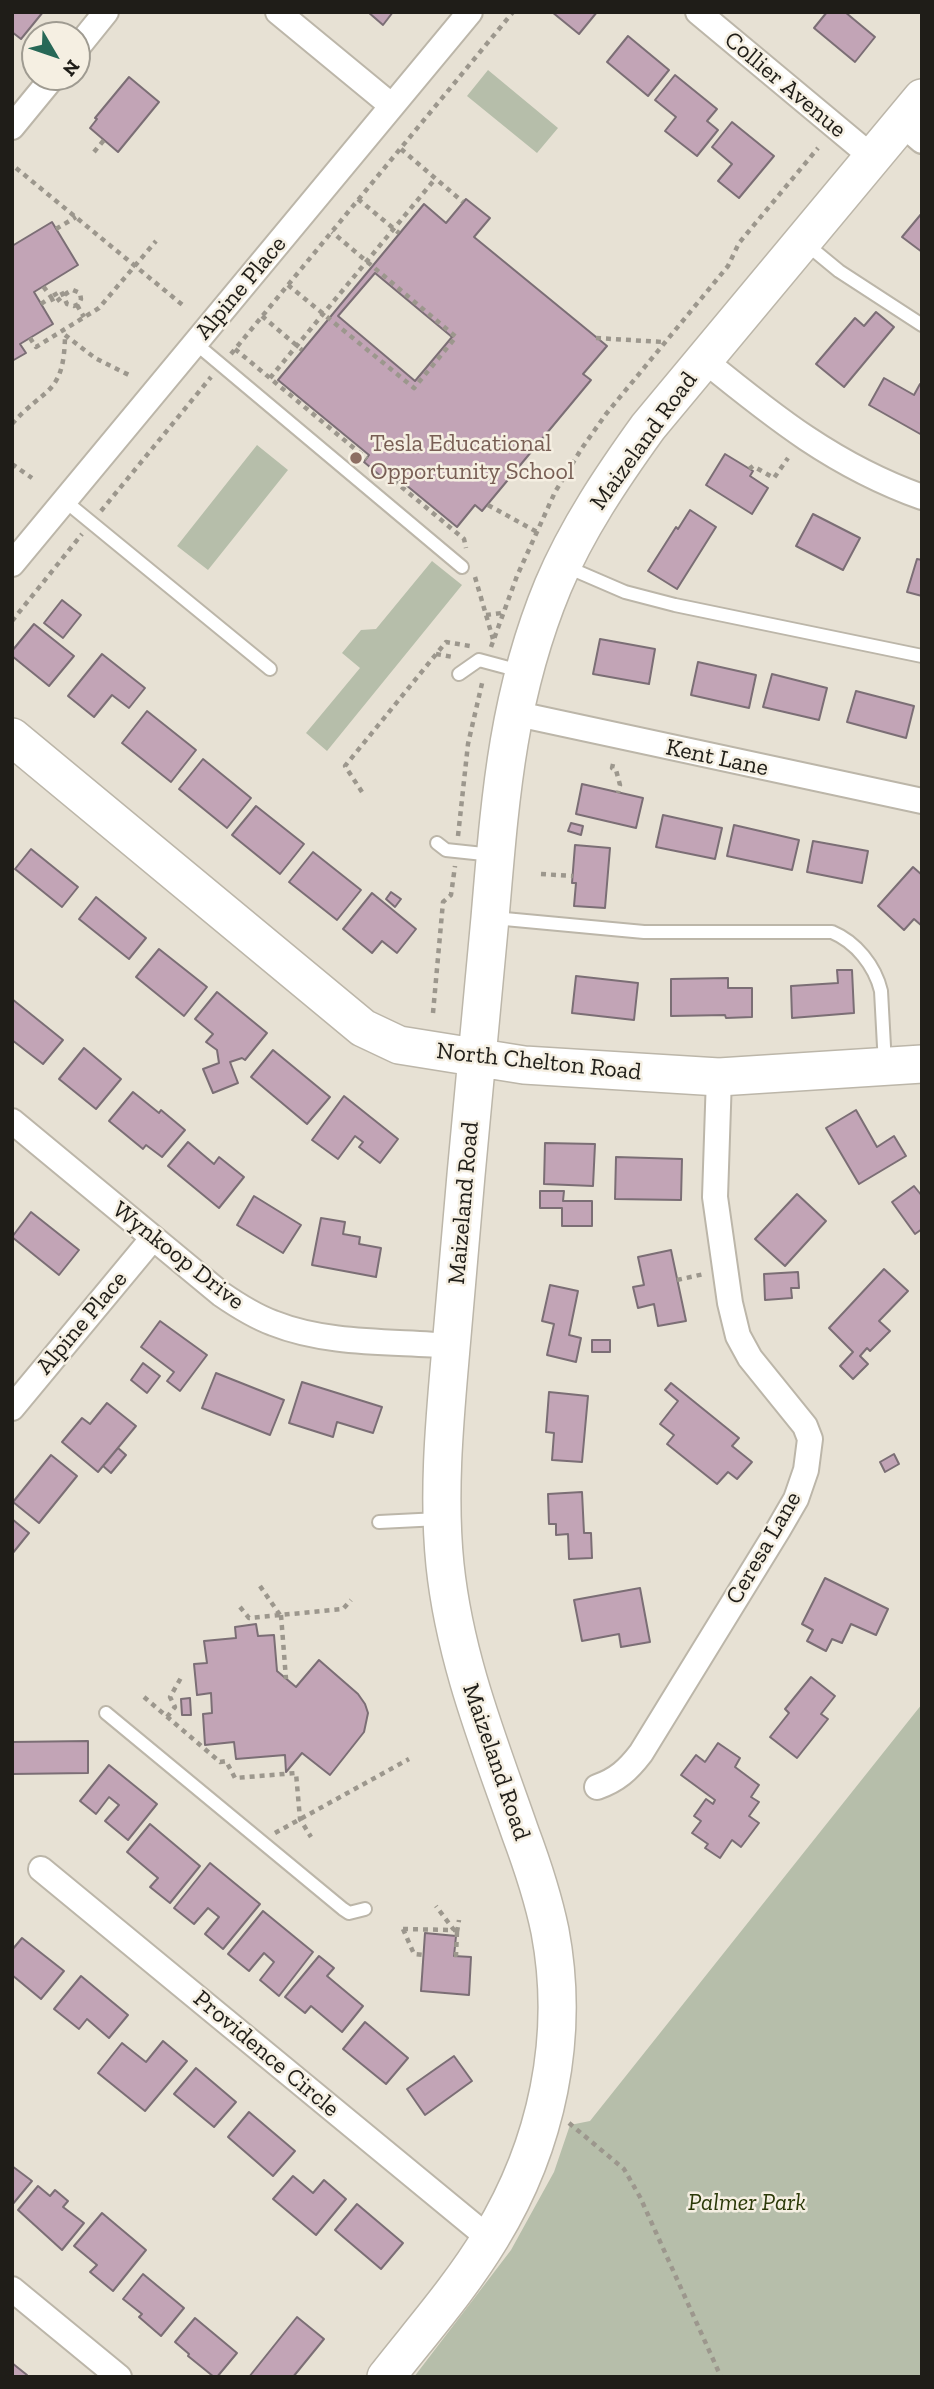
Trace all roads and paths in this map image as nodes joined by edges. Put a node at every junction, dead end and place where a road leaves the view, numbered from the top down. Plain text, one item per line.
1 (106, 12) edge
2 (278, 12) edge
3 (470, 12) edge
4 (513, 12) edge
5 (698, 12) edge
6 (91, 31) edge
7 (42, 91) edge
8 (392, 106) junction
9 (915, 121) edge
10 (12, 127) edge
11 (104, 140) dead end
12 (401, 149) junction
13 (94, 152) dead end
14 (872, 157) junction
15 (16, 168) dead end
16 (435, 179) junction
17 (358, 199) junction
18 (464, 202) dead end
19 (76, 217) junction
20 (56, 229) dead end
21 (394, 229) junction
22 (331, 232) junction
23 (399, 233) dead end
24 (156, 240) dead end
25 (803, 241) junction
26 (368, 261) junction
27 (135, 266) junction
28 (288, 285) junction
29 (43, 286) dead end
30 (65, 296) junction
31 (51, 298) junction
32 (41, 304) dead end
33 (77, 305) junction
34 (185, 307) dead end
35 (323, 313) junction
36 (262, 316) junction
37 (84, 317) junction
38 (922, 325) edge
39 (64, 333) junction
40 (30, 338) dead end
41 (596, 338) dead end
42 (664, 342) dead end
43 (195, 343) junction
44 (297, 345) junction
45 (235, 349) junction
46 (302, 350) dead end
47 (704, 360) junction
48 (221, 365) junction
49 (129, 375) dead end
50 (270, 378) junction
51 (12, 425) edge
52 (367, 458) dead end
53 (788, 458) dead end
54 (12, 464) edge
55 (749, 469) dead end
56 (32, 478) dead end
57 (922, 497) edge
58 (65, 501) junction
59 (488, 505) dead end
60 (92, 523) junction
61 (537, 532) dead end
62 (12, 564) edge
63 (563, 565) junction
64 (462, 567) dead end
65 (502, 613) dead end
66 (486, 615) dead end
67 (12, 621) edge
68 (490, 650) dead end
69 (922, 656) edge
70 (270, 669) dead end
71 (524, 671) junction
72 (459, 674) dead end
73 (513, 713) junction
74 (12, 737) edge
75 (613, 764) dead end
76 (362, 792) dead end
77 (618, 793) dead end
78 (922, 801) edge
79 (437, 843) dead end
80 (495, 855) junction
81 (541, 874) dead end
82 (573, 876) dead end
83 (490, 918) junction
84 (477, 1058) junction
85 (922, 1064) edge
86 (885, 1067) junction
87 (719, 1077) junction
88 (12, 1121) edge
89 (153, 1238) junction
90 (451, 1346) junction
91 (12, 1408) edge
92 (442, 1518) junction
93 (379, 1522) dead end
94 (260, 1586) dead end
95 (351, 1600) dead end
96 (240, 1607) dead end
97 (281, 1615) junction
98 (182, 1676) dead end
99 (286, 1679) dead end
100 (144, 1697) dead end
101 (106, 1713) dead end
102 (167, 1717) junction
103 (409, 1759) dead end
104 (597, 1787) dead end
105 (300, 1819) junction
106 (273, 1833) dead end
107 (311, 1837) dead end
108 (41, 1869) dead end
109 (436, 1906) dead end
110 (365, 1909) dead end
111 (459, 1920) dead end
112 (456, 1931) junction
113 (424, 1955) dead end
114 (454, 1955) dead end
115 (545, 2107) junction
116 (491, 2239) junction
117 (12, 2288) edge
118 (119, 2377) edge
119 (386, 2377) edge
120 (721, 2377) edge

1 - 6 street
2 - 8 street
3 - 8 street, Alpine Place
4 - 12 path
5 - 14 street, Collier Avenue
7 - 10 street
8 - 43 street, Alpine Place
9 - 14 main road, Maizeland Road
11 - 13 path
12 - 16 path
12 - 17 path
14 - 25 main road, Maizeland Road
15 - 19 path
16 - 18 path
16 - 21 path
17 - 21 path
17 - 22 path
19 - 20 path
19 - 27 path
21 - 23 path
21 - 26 path
22 - 26 path
22 - 28 path
24 - 27 path
25 - 38 lane
25 - 47 main road, Maizeland Road
26 - 35 path
26 - 35 path
27 - 34 path
27 - 37 path
28 - 35 path
28 - 36 path
29 - 31 path
30 - 31 path
30 - 33 path
30 - 33 path
31 - 32 path
33 - 37 path
35 - 44 path
36 - 44 path
36 - 45 path
37 - 39 path
39 - 40 path
39 - 49 path
39 - 51 path
41 - 42 path
43 - 48 lane
43 - 58 street, Alpine Place
44 - 46 path
44 - 50 path
45 - 48 path
45 - 50 path
47 - 57 street
47 - 63 main road, Maizeland Road
48 - 60 path
48 - 64 lane
50 - 52 path
53 - 55 path
54 - 56 path
58 - 60 lane
58 - 62 street, Alpine Place
59 - 61 path
60 - 67 path
60 - 70 lane
63 - 69 lane
63 - 71 main road, Maizeland Road
65 - 66 path
68 - 76 path
71 - 72 lane
71 - 73 main road, Maizeland Road
73 - 78 street, Kent Lane
73 - 80 main road, Maizeland Road
74 - 84 main road, North Chelton Road
75 - 77 path
79 - 80 lane
80 - 83 main road, Maizeland Road
81 - 82 path
83 - 84 main road, Maizeland Road
83 - 86 lane
84 - 87 main road, North Chelton Road
84 - 90 main road, Maizeland Road
85 - 86 main road, North Chelton Road
86 - 87 main road, North Chelton Road
87 - 104 street, Ceresa Lane
88 - 89 street, Wynkoop Drive
89 - 90 street, Wynkoop Drive
89 - 91 street, Alpine Place
90 - 92 main road, Maizeland Road
92 - 93 lane
92 - 115 main road, Maizeland Road
94 - 97 path
95 - 97 path
96 - 97 path
97 - 99 path
98 - 102 path
100 - 102 path
101 - 110 lane
102 - 105 path
103 - 105 path
105 - 106 path
105 - 107 path
108 - 116 street, Providence Circle
109 - 112 path
111 - 112 path
112 - 113 path
112 - 114 path
115 - 116 main road, Maizeland Road
115 - 120 path
116 - 119 main road, Maizeland Road
117 - 118 street

